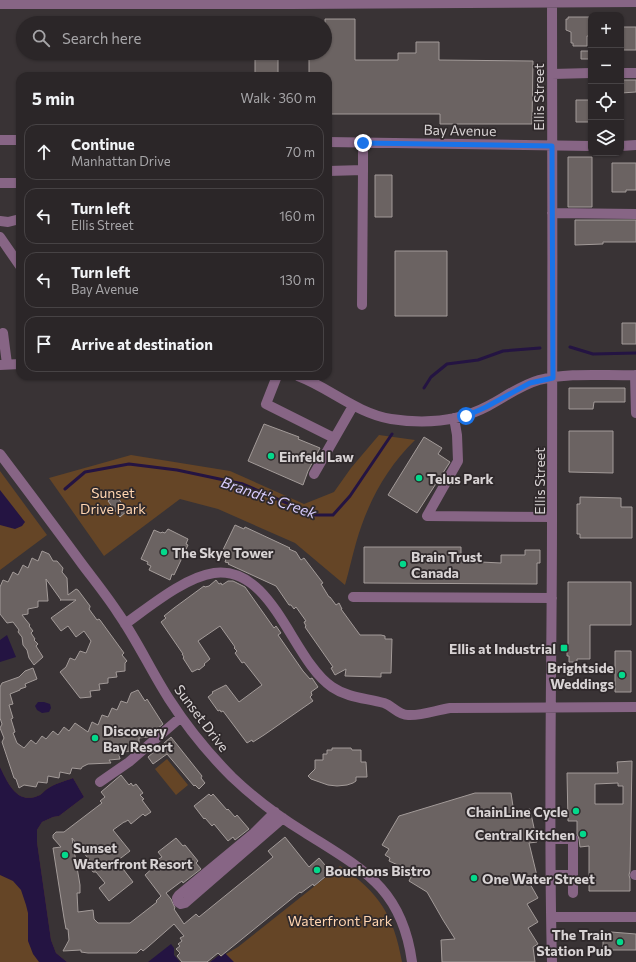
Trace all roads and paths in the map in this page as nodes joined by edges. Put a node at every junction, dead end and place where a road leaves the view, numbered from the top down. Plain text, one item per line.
1 (523, 1) edge
2 (552, 1) edge
3 (294, 2) edge
4 (352, 2) edge
5 (636, 2) edge
6 (0, 4) edge
7 (588, 73) edge
8 (624, 73) edge
9 (636, 73) edge
10 (552, 74) junction
11 (0, 140) edge
12 (16, 140) edge
13 (332, 142) edge
14 (363, 143) junction
15 (552, 146) junction
16 (588, 146) edge
17 (624, 146) edge
18 (636, 146) edge
19 (363, 170) junction
20 (332, 171) edge
21 (0, 183) edge
22 (16, 183) edge
23 (552, 213) junction
24 (636, 214) edge
25 (16, 219) edge
26 (0, 221) edge
27 (0, 237) edge
28 (16, 260) edge
29 (362, 305) dead end
30 (3, 333) dead end
31 (3, 364) edge
32 (16, 364) edge
33 (636, 375) edge
34 (553, 378) junction
35 (275, 380) edge
36 (308, 380) edge
37 (353, 406) junction
38 (636, 414) edge
39 (454, 418) junction
40 (334, 438) junction
41 (0, 454) edge
42 (314, 474) dead end
43 (552, 516) junction
44 (353, 597) dead end
45 (552, 598) junction
46 (125, 624) junction
47 (636, 707) edge
48 (550, 708) junction
49 (181, 717) junction
50 (100, 782) dead end
51 (279, 815) junction
52 (550, 839) junction
53 (251, 840) junction
54 (550, 875) junction
55 (573, 875) junction
56 (573, 894) dead end
57 (551, 917) junction
58 (636, 917) edge
59 (412, 962) edge
60 (552, 962) edge

1 - 2 street
1 - 4 street
2 - 5 street
2 - 10 street, Ellis Street
3 - 4 street
3 - 6 street
7 - 10 street
8 - 9 street
10 - 15 street, Ellis Street
11 - 12 street
13 - 14 street, Bay Avenue
14 - 15 street, Bay Avenue
14 - 19 street
15 - 16 street, Bay Avenue
15 - 23 street, Ellis Street
17 - 18 street
19 - 20 street
19 - 29 street
21 - 22 street
23 - 24 street
23 - 34 street, Ellis Street
25 - 26 street
27 - 28 street
30 - 31 street
31 - 32 street
33 - 34 street
33 - 38 street
34 - 39 street
34 - 43 street, Ellis Street
35 - 40 street
36 - 37 street
37 - 39 street
37 - 40 street
39 - 43 street
40 - 42 street
41 - 46 street, Sunset Drive
43 - 45 street, Ellis Street
44 - 45 street
45 - 48 street, Ellis Street
46 - 48 street
46 - 49 street, Sunset Drive
47 - 48 street
48 - 52 street, Ellis Street
49 - 50 street
49 - 51 street, Sunset Drive
51 - 53 street
51 - 59 street, Sunset Drive
52 - 54 street, Ellis Street
52 - 55 street
53 - 53 street
54 - 55 street
54 - 57 street, Ellis Street
55 - 56 street
57 - 58 street
57 - 60 street, Ellis Street

